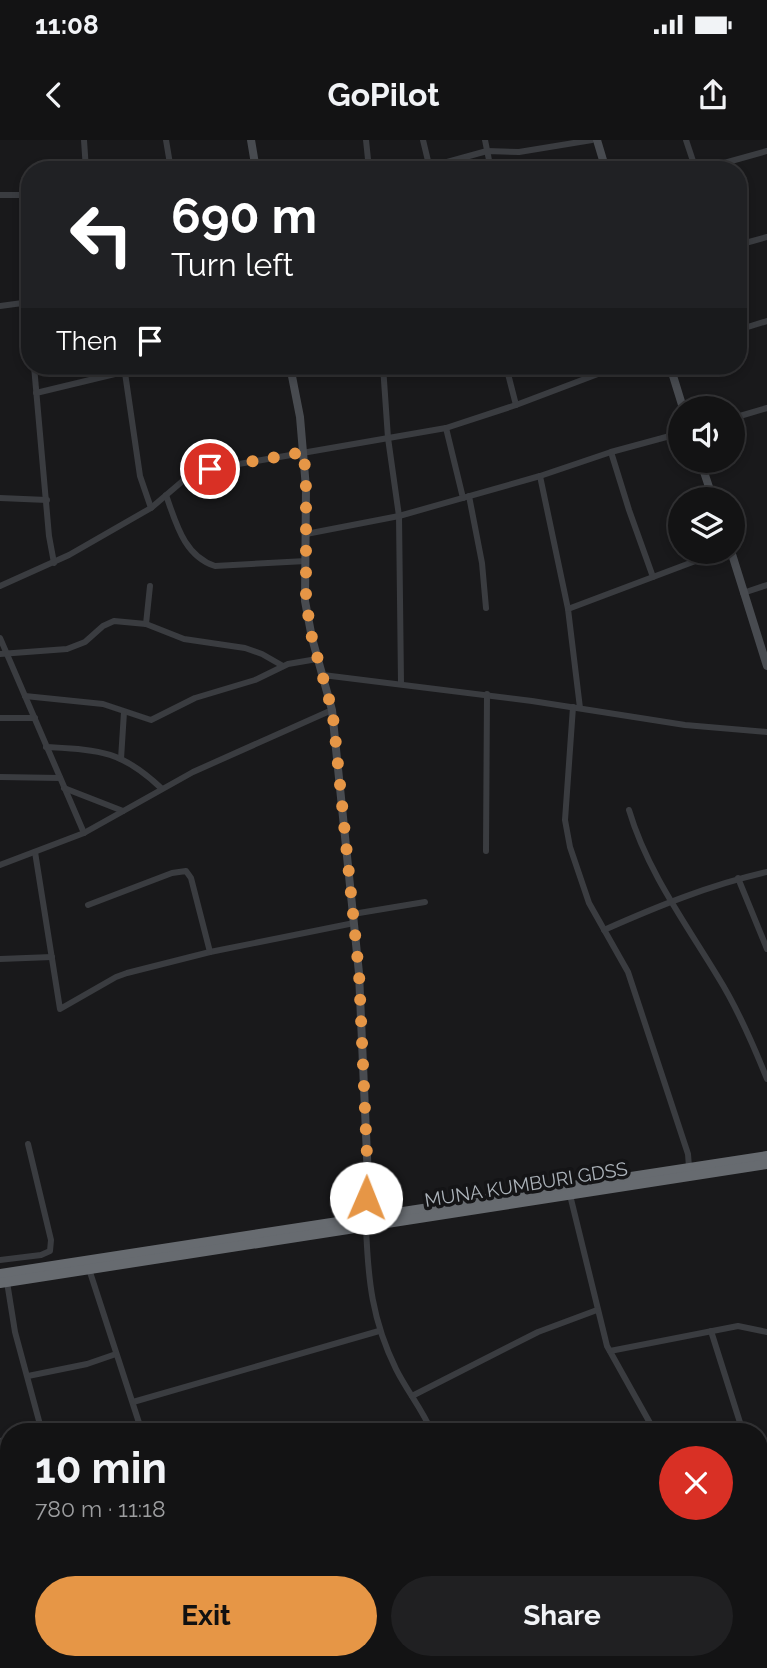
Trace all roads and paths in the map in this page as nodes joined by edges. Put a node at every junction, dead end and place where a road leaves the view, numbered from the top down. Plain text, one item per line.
1 (84, 140) edge
2 (166, 140) edge
3 (251, 140) edge
4 (366, 140) edge
5 (423, 140) edge
6 (485, 140) edge
7 (594, 140) edge
8 (686, 140) edge
9 (487, 150) junction
10 (767, 151) edge
11 (85, 161) edge
12 (170, 161) edge
13 (254, 161) edge
14 (368, 161) edge
15 (428, 161) edge
16 (447, 161) edge
17 (489, 161) edge
18 (602, 161) edge
19 (694, 161) edge
20 (730, 161) edge
21 (0, 195) edge
22 (21, 195) edge
23 (767, 237) edge
24 (747, 243) edge
25 (21, 303) edge
26 (0, 306) edge
27 (767, 321) edge
28 (747, 327) edge
29 (35, 375) edge
30 (103, 375) edge
31 (126, 375) edge
32 (292, 375) edge
33 (384, 375) edge
34 (508, 375) edge
35 (595, 375) edge
36 (673, 375) edge
37 (36, 393) junction
38 (679, 396) edge
39 (516, 405) junction
40 (767, 408) edge
41 (745, 414) edge
42 (446, 428) junction
43 (668, 437) edge
44 (388, 438) junction
45 (304, 452) junction
46 (611, 452) junction
47 (540, 476) junction
48 (166, 495) junction
49 (466, 497) junction
50 (0, 498) edge
51 (47, 500) junction
52 (150, 508) junction
53 (399, 516) junction
54 (306, 534) junction
55 (306, 561) junction
56 (54, 563) junction
57 (688, 564) edge
58 (735, 564) edge
59 (653, 577) junction
60 (767, 585) edge
61 (0, 586) edge
62 (150, 586) dead end
63 (743, 593) junction
64 (486, 608) dead end
65 (568, 609) junction
66 (146, 624) junction
67 (0, 638) edge
68 (3, 654) edge
69 (317, 659) junction
70 (283, 666) junction
71 (767, 666) edge
72 (323, 675) junction
73 (401, 683) junction
74 (487, 694) junction
75 (24, 696) junction
76 (577, 708) junction
77 (332, 710) junction
78 (124, 712) junction
79 (0, 718) edge
80 (34, 718) junction
81 (767, 732) edge
82 (46, 747) junction
83 (121, 759) junction
84 (0, 777) edge
85 (60, 778) junction
86 (64, 788) junction
87 (161, 788) junction
88 (629, 810) dead end
89 (123, 811) junction
90 (84, 833) junction
91 (486, 851) dead end
92 (35, 852) junction
93 (0, 865) edge
94 (767, 872) edge
95 (738, 878) junction
96 (671, 900) junction
97 (425, 902) dead end
98 (88, 905) dead end
99 (353, 919) junction
100 (604, 930) junction
101 (767, 949) edge
102 (210, 952) junction
103 (52, 957) junction
104 (0, 959) edge
105 (767, 1079) edge
106 (28, 1144) dead end
107 (767, 1156) edge
108 (767, 1164) edge
109 (690, 1167) junction
110 (570, 1195) junction
111 (365, 1222) junction
112 (0, 1260) edge
113 (89, 1269) junction
114 (2, 1280) edge
115 (597, 1310) junction
116 (379, 1331) junction
117 (711, 1331) junction
118 (767, 1332) edge
119 (610, 1351) junction
120 (116, 1354) junction
121 (28, 1376) junction
122 (412, 1396) junction
123 (133, 1402) junction
124 (40, 1423) edge
125 (139, 1423) edge
126 (428, 1423) edge
127 (650, 1423) edge
128 (740, 1423) edge

1 - 11 street
2 - 12 street
3 - 13 main road
4 - 14 street
5 - 15 street
6 - 9 street
7 - 9 street
7 - 18 main road
8 - 19 street
9 - 16 street
9 - 17 street
10 - 20 street
21 - 22 street
23 - 24 street
25 - 26 street
27 - 28 street
29 - 37 street
30 - 37 street
31 - 52 street
32 - 45 main road
33 - 44 street
34 - 39 street
35 - 39 street
36 - 38 main road
37 - 51 street
39 - 42 street
40 - 41 street
42 - 44 street
42 - 49 street
43 - 46 street
44 - 45 street
44 - 53 street
45 - 48 street
45 - 54 main road
46 - 47 street
46 - 59 street
47 - 49 street
47 - 65 street
48 - 52 street
48 - 55 street
49 - 53 street
49 - 64 street
50 - 51 street
51 - 56 street
52 - 56 street
53 - 54 street
53 - 73 street
54 - 55 main road
55 - 69 main road
56 - 61 street
57 - 59 street
58 - 63 main road
59 - 65 street
60 - 63 street
62 - 66 street
63 - 71 main road
65 - 76 street
66 - 68 street
66 - 70 street
67 - 68 street
68 - 75 street
69 - 70 street
69 - 72 main road
70 - 78 street
72 - 73 street
72 - 77 main road
73 - 74 street
74 - 76 street
74 - 91 street
75 - 78 street
75 - 80 street
76 - 81 street
76 - 100 street
77 - 87 street
77 - 99 main road
78 - 83 street
79 - 80 street
80 - 82 street
82 - 83 street
82 - 85 street
83 - 87 street
84 - 85 street
85 - 86 street
86 - 89 street
86 - 90 street
87 - 89 street
88 - 96 street
89 - 90 street
90 - 92 street
92 - 93 street
92 - 103 street
94 - 95 street
95 - 96 street
95 - 101 street
96 - 100 street
96 - 105 street
97 - 99 street
98 - 102 street
99 - 102 street
99 - 111 main road
100 - 109 street
102 - 103 street
103 - 104 street
106 - 112 street
107 - 109 highway, MUNA KUMBURI GDSS
108 - 110 highway, MUNA KUMBURI GDSS
109 - 111 highway, MUNA KUMBURI GDSS
110 - 111 highway, MUNA KUMBURI GDSS
110 - 115 street
111 - 113 highway, MUNA KUMBURI GDSS
111 - 114 highway, MUNA KUMBURI GDSS
111 - 116 street
113 - 114 highway, MUNA KUMBURI GDSS
113 - 120 street
114 - 121 street
115 - 119 street
115 - 122 street
116 - 122 street
116 - 123 street
117 - 118 street
117 - 119 street
117 - 128 street
119 - 127 street
120 - 121 street
120 - 123 street
121 - 124 street
122 - 126 street
123 - 125 street

